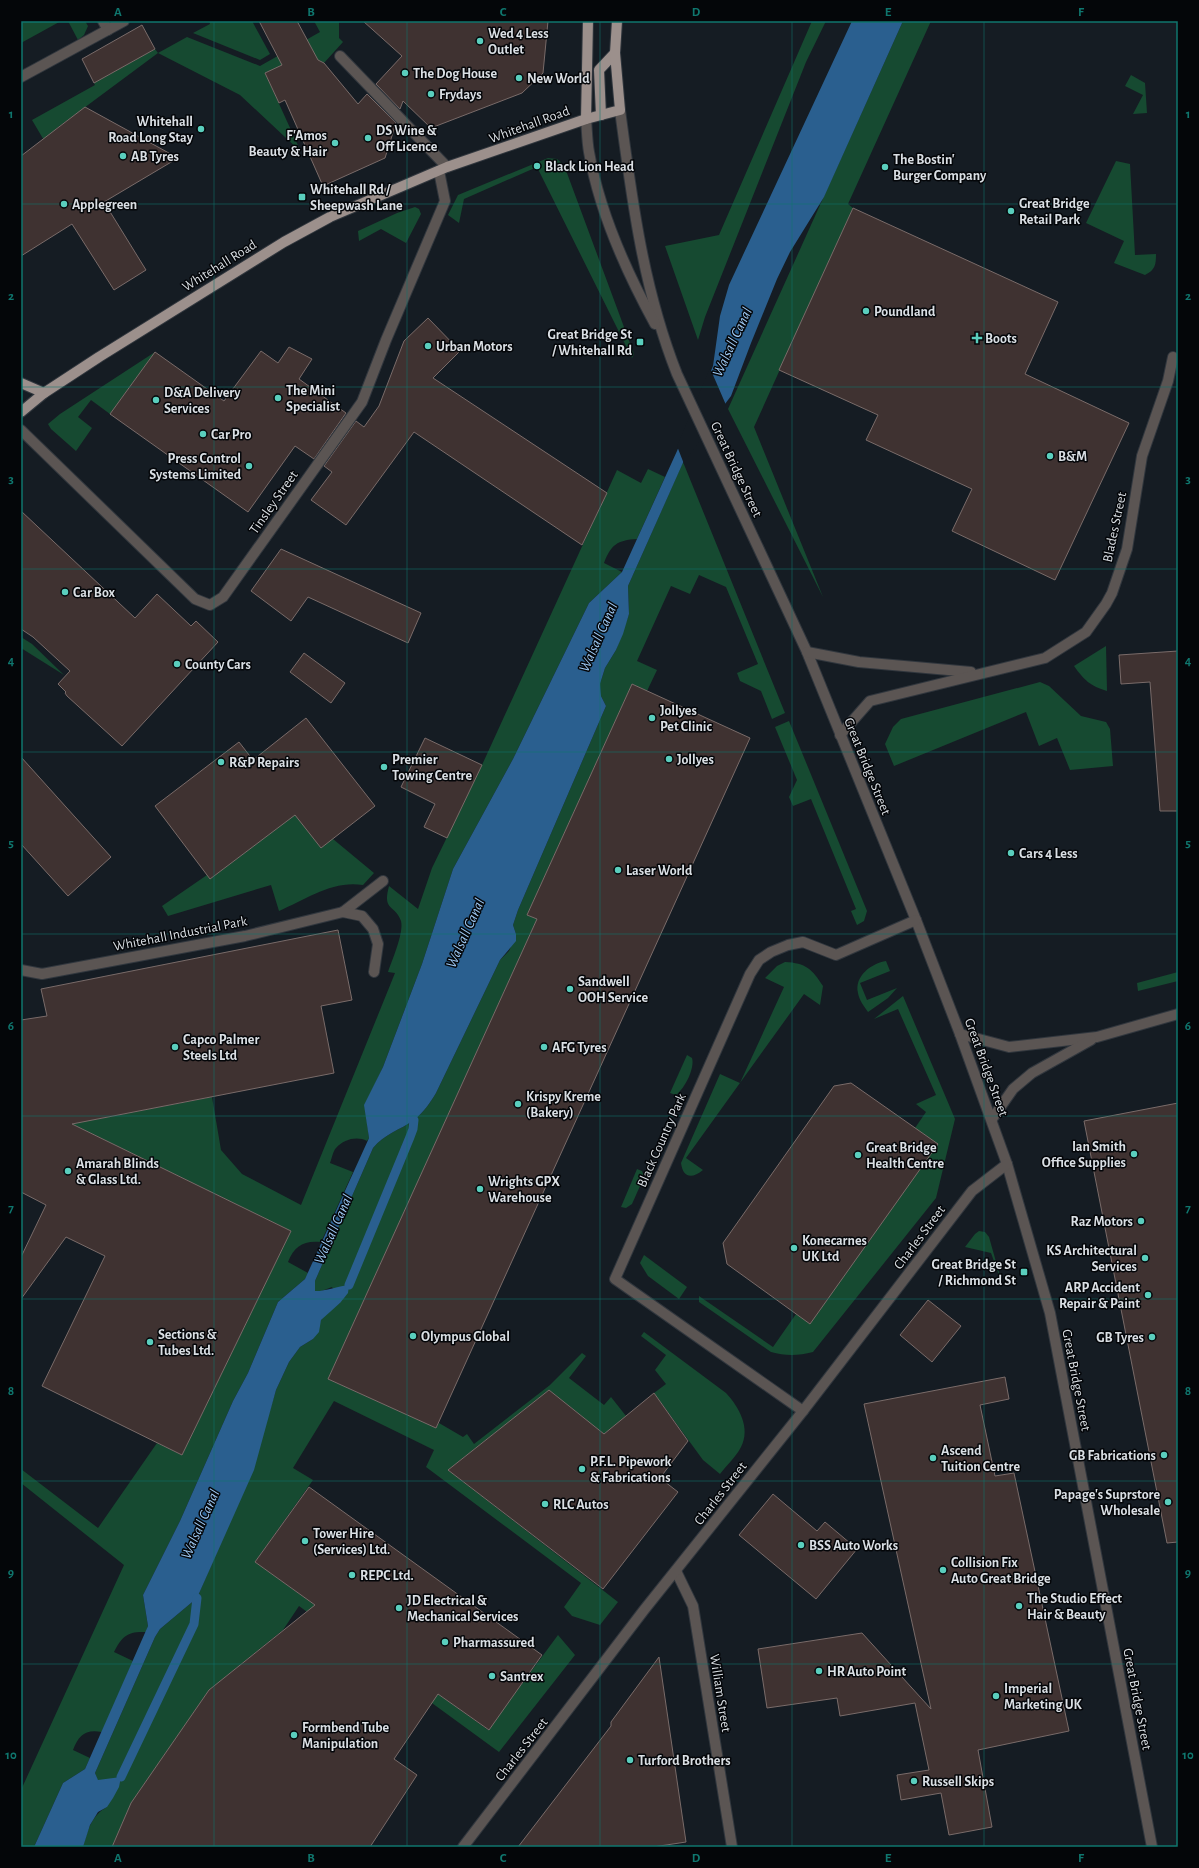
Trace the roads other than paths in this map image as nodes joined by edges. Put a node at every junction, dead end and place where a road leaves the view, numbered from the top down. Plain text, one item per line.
1 (124, 21) edge
2 (588, 21) edge
3 (617, 21) edge
4 (106, 25) edge
5 (616, 53) junction
6 (340, 56) dead end
7 (21, 77) edge
8 (620, 110) junction
9 (601, 115) junction
10 (586, 119) junction
11 (443, 169) junction
12 (663, 339) junction
13 (1173, 357) dead end
14 (21, 383) edge
15 (44, 393) junction
16 (21, 412) edge
17 (21, 430) edge
18 (807, 652) junction
19 (980, 672) junction
20 (840, 735) junction
21 (383, 881) dead end
22 (343, 912) junction
23 (916, 920) junction
24 (21, 970) edge
25 (374, 972) dead end
26 (1178, 1014) edge
27 (960, 1034) junction
28 (1096, 1037) junction
29 (992, 1119) junction
30 (1007, 1164) junction
31 (803, 1411) junction
32 (676, 1571) junction
33 (463, 1847) edge
34 (732, 1847) edge
35 (1152, 1847) edge

1 - 4 street
2 - 10 main road
3 - 5 main road
4 - 7 street
5 - 8 main road
5 - 9 main road
6 - 11 street
8 - 9 main road, Whitehall Road
8 - 12 street, Great Bridge Street
9 - 10 main road, Whitehall Road
10 - 11 main road, Whitehall Road
10 - 12 street, Great Bridge Street
11 - 15 main road, Whitehall Road
11 - 17 street, Tinsley Street
12 - 18 street, Great Bridge Street
13 - 19 street, Blades Street
14 - 15 main road
15 - 16 main road, Whitehall Road
18 - 19 street, Blades Street
18 - 20 street, Great Bridge Street
19 - 20 street, Blades Street
20 - 23 street, Great Bridge Street
21 - 22 street, Whitehall Industrial Park
22 - 24 street, Whitehall Industrial Park
22 - 25 street, Whitehall Industrial Park
23 - 27 street, Great Bridge Street
23 - 31 street, Black Country Park
26 - 28 street
27 - 28 street
27 - 29 street, Great Bridge Street
28 - 29 street
29 - 30 street, Great Bridge Street
30 - 31 street, Charles Street
30 - 35 street, Great Bridge Street
31 - 32 street, Charles Street
32 - 33 street, Charles Street
32 - 34 street, William Street

